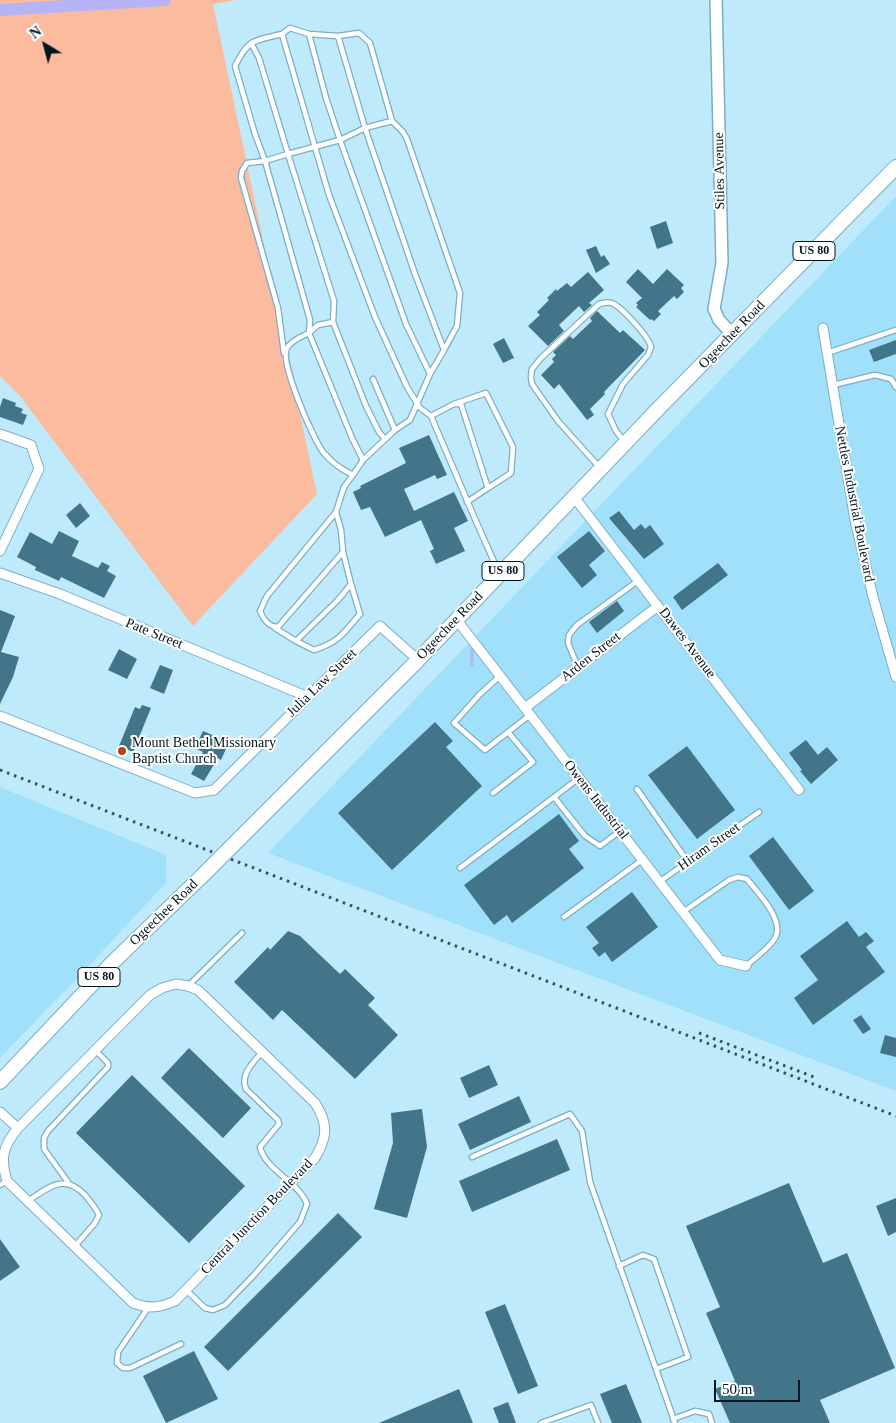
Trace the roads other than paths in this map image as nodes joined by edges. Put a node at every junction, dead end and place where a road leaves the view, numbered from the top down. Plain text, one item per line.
1 (716, 0) edge
2 (282, 34) junction
3 (309, 34) junction
4 (338, 36) junction
5 (251, 43) junction
6 (392, 121) junction
7 (365, 128) junction
8 (340, 140) junction
9 (314, 147) junction
10 (288, 154) junction
11 (264, 161) junction
12 (896, 167) edge
13 (333, 322) junction
14 (823, 328) dead end
15 (896, 330) edge
16 (309, 333) junction
17 (732, 334) junction
18 (444, 350) junction
19 (827, 353) junction
20 (284, 357) junction
21 (430, 374) junction
22 (373, 379) dead end
23 (832, 386) junction
24 (896, 387) edge
25 (417, 404) junction
26 (454, 404) junction
27 (431, 416) junction
28 (395, 430) junction
29 (0, 434) edge
30 (385, 439) junction
31 (625, 444) junction
32 (363, 460) junction
33 (601, 469) junction
34 (354, 475) junction
35 (488, 488) junction
36 (574, 497) junction
37 (467, 502) junction
38 (336, 512) junction
39 (0, 551) edge
40 (342, 552) junction
41 (0, 573) edge
42 (500, 574) junction
43 (638, 580) junction
44 (351, 584) junction
45 (658, 606) junction
46 (456, 619) junction
47 (274, 627) junction
48 (296, 641) junction
49 (418, 660) junction
50 (578, 667) junction
51 (500, 676) junction
52 (896, 677) edge
53 (308, 697) junction
54 (528, 711) junction
55 (0, 716) edge
56 (508, 732) junction
57 (579, 778) junction
58 (637, 789) dead end
59 (799, 790) dead end
60 (493, 793) dead end
61 (554, 797) junction
62 (759, 812) dead end
63 (620, 831) junction
64 (642, 860) junction
65 (688, 862) junction
66 (460, 868) dead end
67 (660, 882) junction
68 (683, 912) junction
69 (564, 918) dead end
70 (242, 933) dead end
71 (746, 966) joint
72 (188, 986) junction
73 (95, 1050) junction
74 (262, 1052) junction
75 (0, 1082) edge
76 (0, 1112) edge
77 (18, 1128) junction
78 (472, 1157) dead end
79 (68, 1182) junction
80 (4, 1183) edge
81 (291, 1183) junction
82 (28, 1200) junction
83 (75, 1246) junction
84 (619, 1266) junction
85 (186, 1290) junction
86 (148, 1308) junction
87 (181, 1344) dead end
88 (656, 1370) junction
89 (674, 1421) edge
90 (541, 1423) edge
91 (598, 1423) edge
92 (712, 1423) edge

1 - 17 street, Stiles Avenue
2 - 3 lane
2 - 5 lane
2 - 9 lane
3 - 4 lane
3 - 8 lane
4 - 6 lane
4 - 7 lane
5 - 10 lane
5 - 11 lane
6 - 7 lane
6 - 18 lane
7 - 8 lane
7 - 18 lane
8 - 9 lane
8 - 21 lane
9 - 10 lane
9 - 25 lane
10 - 11 lane
10 - 13 lane
11 - 16 lane
11 - 20 lane
12 - 17 main road, Ogeechee Road / US 80
13 - 16 lane
13 - 30 lane
14 - 19 street, Nettles Industrial Boulevard
15 - 19 lane
16 - 20 lane
16 - 32 lane
17 - 31 main road, Ogeechee Road / US 80
18 - 21 lane
19 - 23 street, Nettles Industrial Boulevard
20 - 34 lane
21 - 25 lane
22 - 28 lane
23 - 24 lane
23 - 52 street, Nettles Industrial Boulevard
25 - 27 lane
25 - 28 lane
26 - 27 lane
26 - 35 lane
26 - 35 lane
27 - 37 lane
28 - 30 lane
29 - 39 street
30 - 32 lane
31 - 33 main road, Ogeechee Road / US 80
31 - 33 lane
32 - 34 lane
33 - 36 main road, Ogeechee Road / US 80
34 - 38 lane
35 - 37 lane
36 - 42 main road, Ogeechee Road / US 80
36 - 43 street, Dawes Avenue
37 - 42 lane
38 - 40 lane
38 - 47 lane
40 - 44 lane
40 - 47 lane
41 - 53 street, Pate Street
42 - 46 main road, Ogeechee Road / US 80
43 - 45 street, Dawes Avenue
43 - 50 lane
44 - 48 lane
44 - 48 lane
45 - 50 street, Arden Street
45 - 59 street, Dawes Avenue
46 - 49 main road, Ogeechee Road / US 80
46 - 51 street, Owens Industrial
47 - 48 lane
49 - 53 street, Julia Law Street
49 - 75 main road, Ogeechee Road / US 80, bridge
50 - 54 street, Arden Street
51 - 54 street, Owens Industrial
51 - 56 lane
53 - 55 street, Julia Law Street
54 - 56 lane
54 - 57 street, Owens Industrial
56 - 60 lane
57 - 61 lane
57 - 63 street, Owens Industrial
58 - 65 lane
61 - 63 lane
61 - 66 lane
62 - 65 lane, Hiram Street
63 - 64 street, Owens Industrial
64 - 67 street, Owens Industrial
64 - 69 lane
65 - 67 lane, Hiram Street
67 - 68 street, Owens Industrial
68 - 71 street, Owens Industrial
68 - 71 lane
70 - 72 lane
72 - 73 street
72 - 74 street, Central Junction Boulevard
73 - 77 street
73 - 79 lane
74 - 81 street, Central Junction Boulevard
74 - 81 lane
76 - 77 street
77 - 80 street
78 - 84 lane
79 - 82 lane
79 - 83 lane
80 - 82 street
81 - 85 street, Central Junction Boulevard
81 - 85 lane
82 - 83 street
83 - 86 street
84 - 88 lane
84 - 88 lane
85 - 86 street, Central Junction Boulevard
86 - 87 lane
88 - 89 lane
89 - 92 lane
90 - 91 lane

